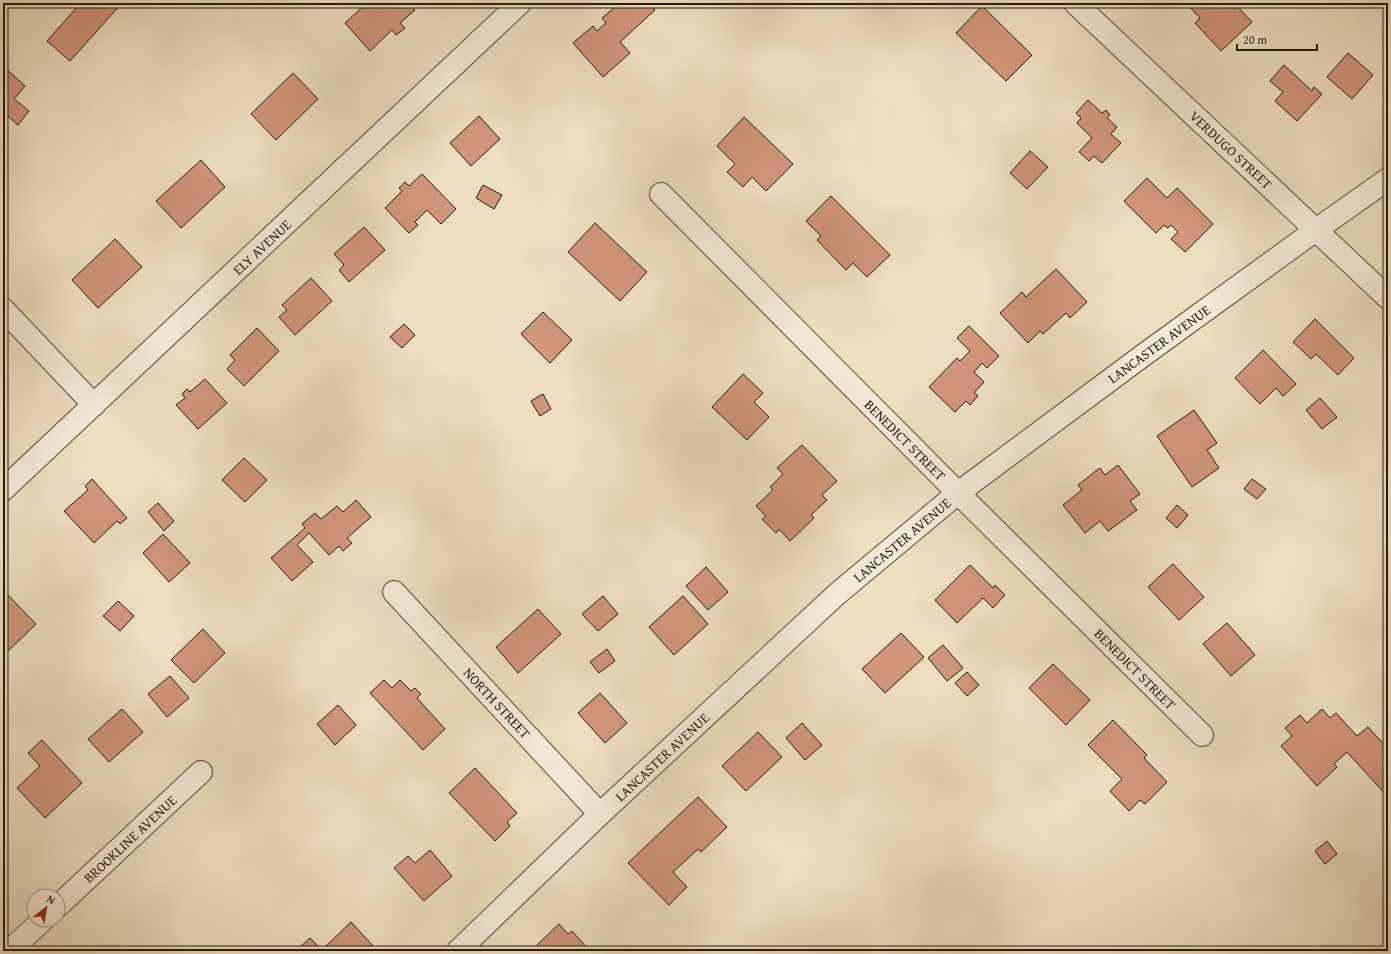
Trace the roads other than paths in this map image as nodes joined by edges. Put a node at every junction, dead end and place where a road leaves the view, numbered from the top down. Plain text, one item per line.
1 (520, 3) edge
2 (1075, 3) edge
3 (1388, 179) edge
4 (661, 194) dead end
5 (1316, 230) junction
6 (1388, 298) edge
7 (3, 309) edge
8 (94, 405) junction
9 (3, 490) edge
10 (958, 493) junction
11 (394, 592) dead end
12 (1202, 735) dead end
13 (201, 772) dead end
14 (600, 814) junction
15 (66, 899) edge
16 (33, 928) edge
17 (9, 951) edge
18 (458, 951) edge

1 - 8 street, ELY AVENUE
2 - 5 street, VERDUGO STREET
3 - 5 street, LANCASTER AVENUE
4 - 10 street, BENEDICT STREET
5 - 6 street, VERDUGO STREET
5 - 10 street, LANCASTER AVENUE
7 - 8 street
8 - 9 street, ELY AVENUE
10 - 12 street, BENEDICT STREET
10 - 14 street, LANCASTER AVENUE
11 - 14 street, NORTH STREET
13 - 15 street, BROOKLINE AVENUE
14 - 18 street, LANCASTER AVENUE
16 - 17 street

